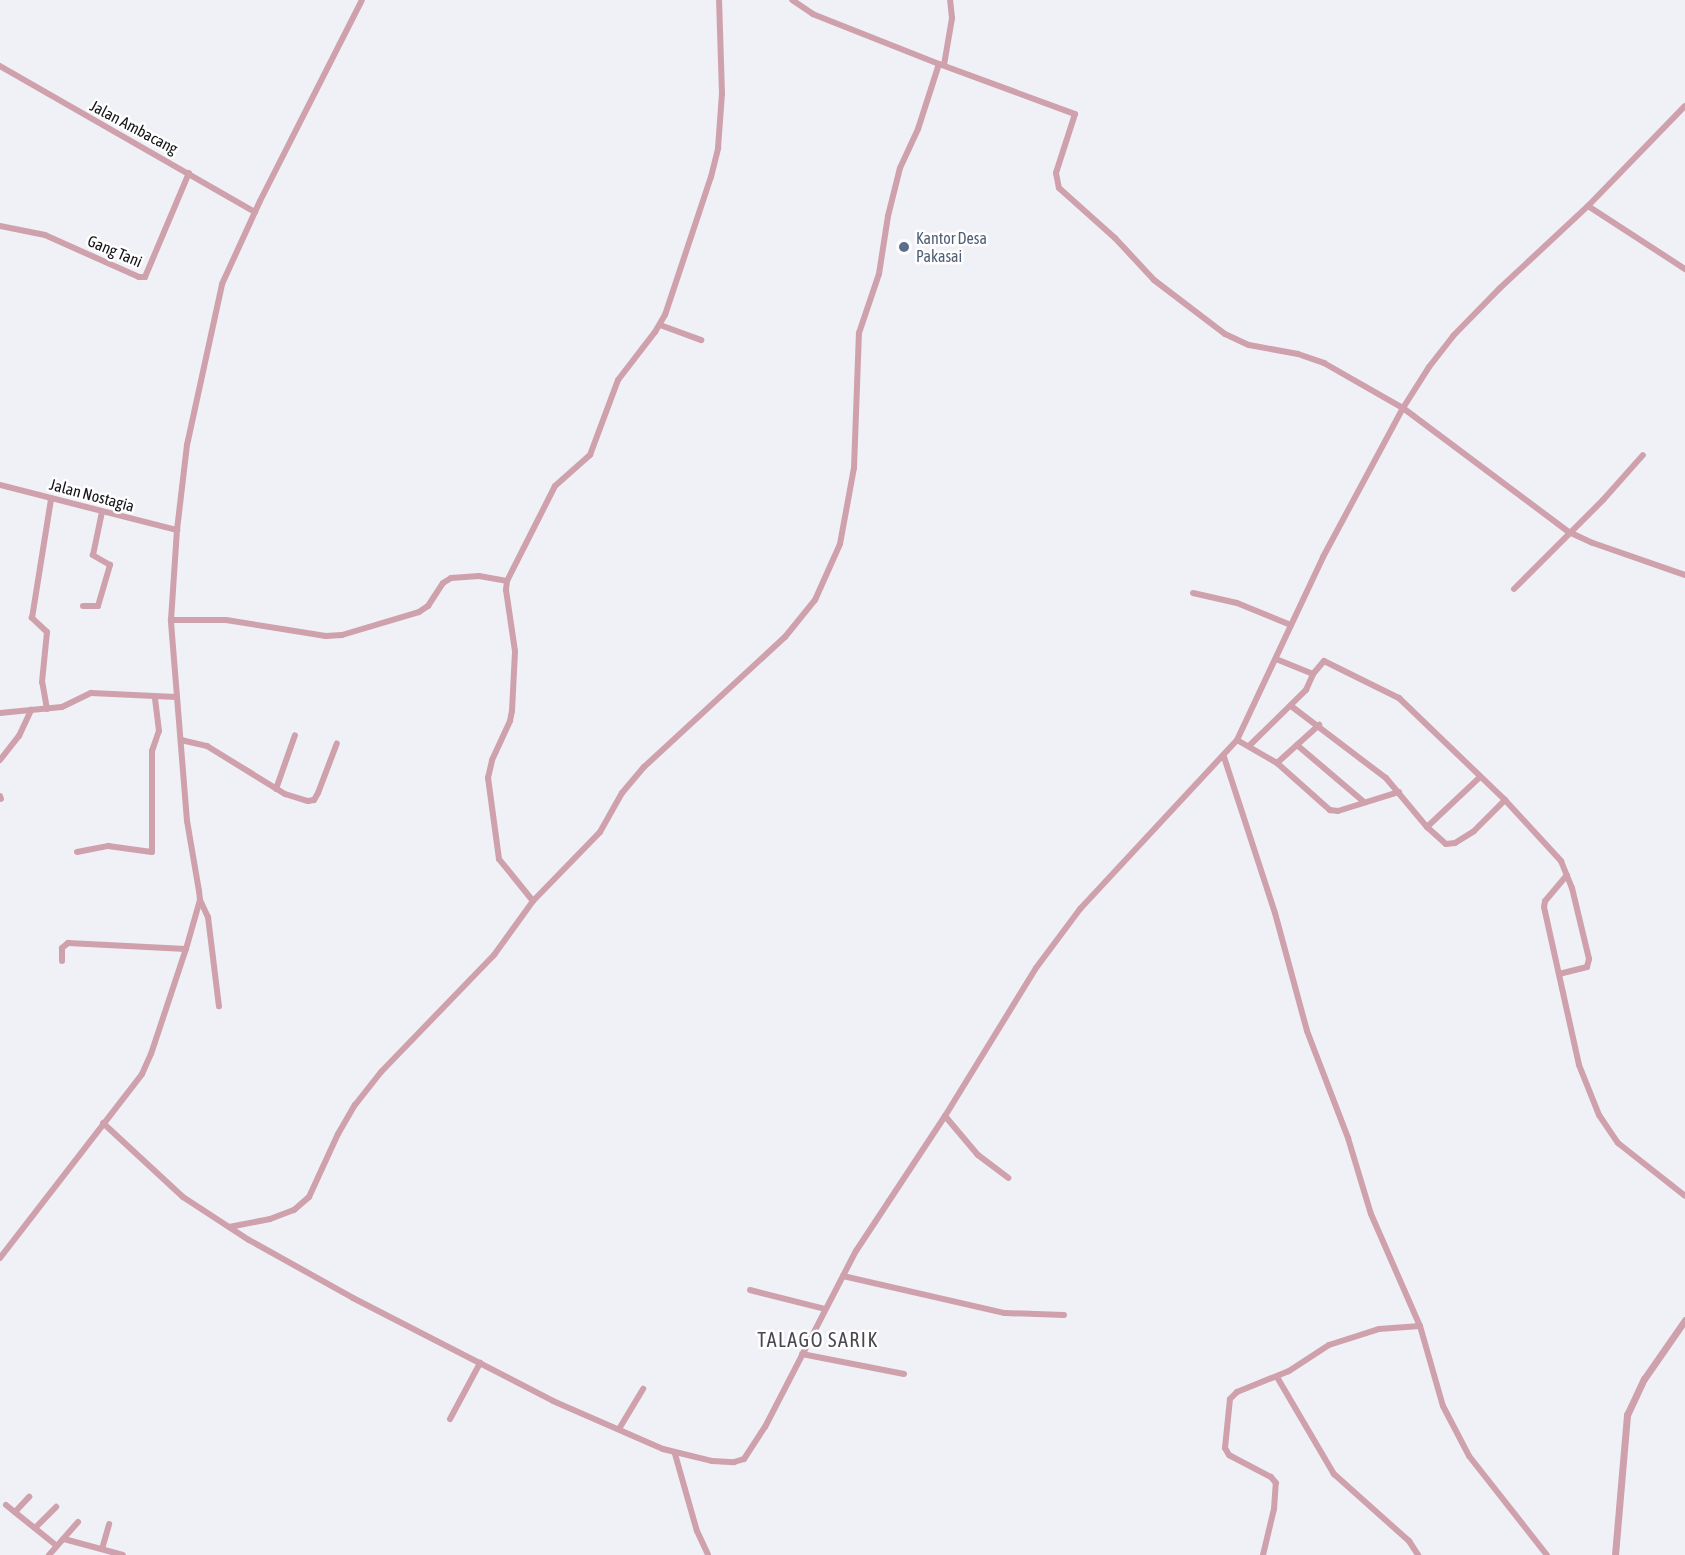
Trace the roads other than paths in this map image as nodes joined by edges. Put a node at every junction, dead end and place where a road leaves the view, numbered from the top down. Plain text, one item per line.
1 (362, 0) edge
2 (719, 0) edge
3 (792, 0) edge
4 (950, 0) edge
5 (942, 65) junction
6 (0, 66) edge
7 (1685, 106) edge
8 (189, 173) junction
9 (1588, 206) junction
10 (255, 212) junction
11 (0, 226) edge
12 (1685, 269) edge
13 (660, 325) junction
14 (701, 340) dead end
15 (1402, 408) junction
16 (1643, 455) dead end
17 (0, 484) edge
18 (51, 499) junction
19 (102, 512) junction
20 (177, 530) junction
21 (1569, 532) junction
22 (1685, 575) edge
23 (507, 581) junction
24 (1514, 589) dead end
25 (1194, 593) dead end
26 (82, 606) dead end
27 (171, 620) junction
28 (1291, 625) junction
29 (1276, 659) junction
30 (1313, 674) junction
31 (155, 696) junction
32 (177, 697) junction
33 (1291, 706) junction
34 (47, 709) junction
35 (31, 710) junction
36 (0, 713) edge
37 (1319, 725) junction
38 (295, 735) dead end
39 (181, 740) junction
40 (1238, 740) junction
41 (337, 743) dead end
42 (1297, 745) junction
43 (1249, 746) junction
44 (1224, 757) junction
45 (0, 760) edge
46 (1277, 763) junction
47 (1480, 777) junction
48 (276, 789) junction
49 (1399, 792) junction
50 (1505, 800) junction
51 (1364, 802) junction
52 (1427, 826) junction
53 (77, 852) dead end
54 (1567, 875) junction
55 (200, 900) junction
56 (534, 902) junction
57 (186, 949) junction
58 (62, 961) dead end
59 (1559, 974) junction
60 (219, 1006) dead end
61 (945, 1116) junction
62 (103, 1123) junction
63 (1008, 1178) dead end
64 (1685, 1196) edge
65 (228, 1227) junction
66 (0, 1258) edge
67 (843, 1276) junction
68 (750, 1290) dead end
69 (825, 1309) junction
70 (1064, 1315) dead end
71 (1685, 1320) edge
72 (1420, 1326) junction
73 (802, 1354) junction
74 (480, 1363) junction
75 (904, 1374) dead end
76 (1277, 1377) junction
77 (643, 1389) dead end
78 (450, 1419) dead end
79 (619, 1430) junction
80 (675, 1454) junction
81 (29, 1497) dead end
82 (6, 1505) dead end
83 (56, 1507) dead end
84 (15, 1512) junction
85 (78, 1522) dead end
86 (109, 1524) dead end
87 (35, 1528) junction
88 (64, 1539) junction
89 (57, 1546) junction
90 (102, 1549) junction
91 (49, 1555) edge
92 (123, 1555) edge
93 (708, 1555) edge
94 (1263, 1555) edge
95 (1418, 1555) edge
96 (1547, 1555) edge
97 (1615, 1555) edge

1 - 10 street
2 - 13 street
3 - 5 street
4 - 5 street
5 - 15 street
5 - 56 street
6 - 8 street, Jalan Ambacang
7 - 9 street
8 - 10 street, Jalan Ambacang
8 - 11 street, Gang Tani
9 - 12 street
9 - 15 street
10 - 20 street
13 - 14 street
13 - 23 street
15 - 21 street
15 - 28 street
16 - 21 street
17 - 18 street, Jalan Nostagia
18 - 19 street, Jalan Nostagia
18 - 34 street
19 - 20 street, Jalan Nostagia
19 - 26 street
20 - 27 street
21 - 22 street
21 - 24 street
23 - 27 street
23 - 56 street
25 - 28 street
27 - 32 street
28 - 29 street
29 - 30 street
29 - 40 street
30 - 33 street
30 - 47 street
31 - 32 street
31 - 34 street
31 - 53 street
32 - 39 street
33 - 37 street
33 - 43 street
34 - 35 street
35 - 36 street
35 - 45 street
37 - 42 street
37 - 49 street
38 - 48 street
39 - 48 street
39 - 55 street
40 - 43 street
40 - 44 street
41 - 48 street
42 - 46 street
42 - 51 street
43 - 46 street
44 - 61 street
44 - 72 street
46 - 51 street
47 - 50 street
47 - 52 street
49 - 51 street
49 - 52 street
50 - 52 street
50 - 54 street
54 - 59 street
54 - 59 street
55 - 57 street
55 - 60 street
56 - 65 street
57 - 58 street
57 - 62 street
59 - 64 street
61 - 63 street
61 - 67 street
62 - 65 street
62 - 66 street
65 - 74 street
67 - 69 street
67 - 70 street
68 - 69 street
69 - 73 street
71 - 97 street
72 - 76 street
72 - 96 street
73 - 75 street
73 - 80 street
74 - 78 street
74 - 79 street
76 - 94 street
76 - 95 street
77 - 79 street
79 - 80 street
80 - 93 street
81 - 84 street
82 - 84 street
83 - 87 street
84 - 87 street
85 - 88 street
86 - 90 street
87 - 89 street
88 - 89 street
88 - 90 street
89 - 91 street
90 - 92 street

